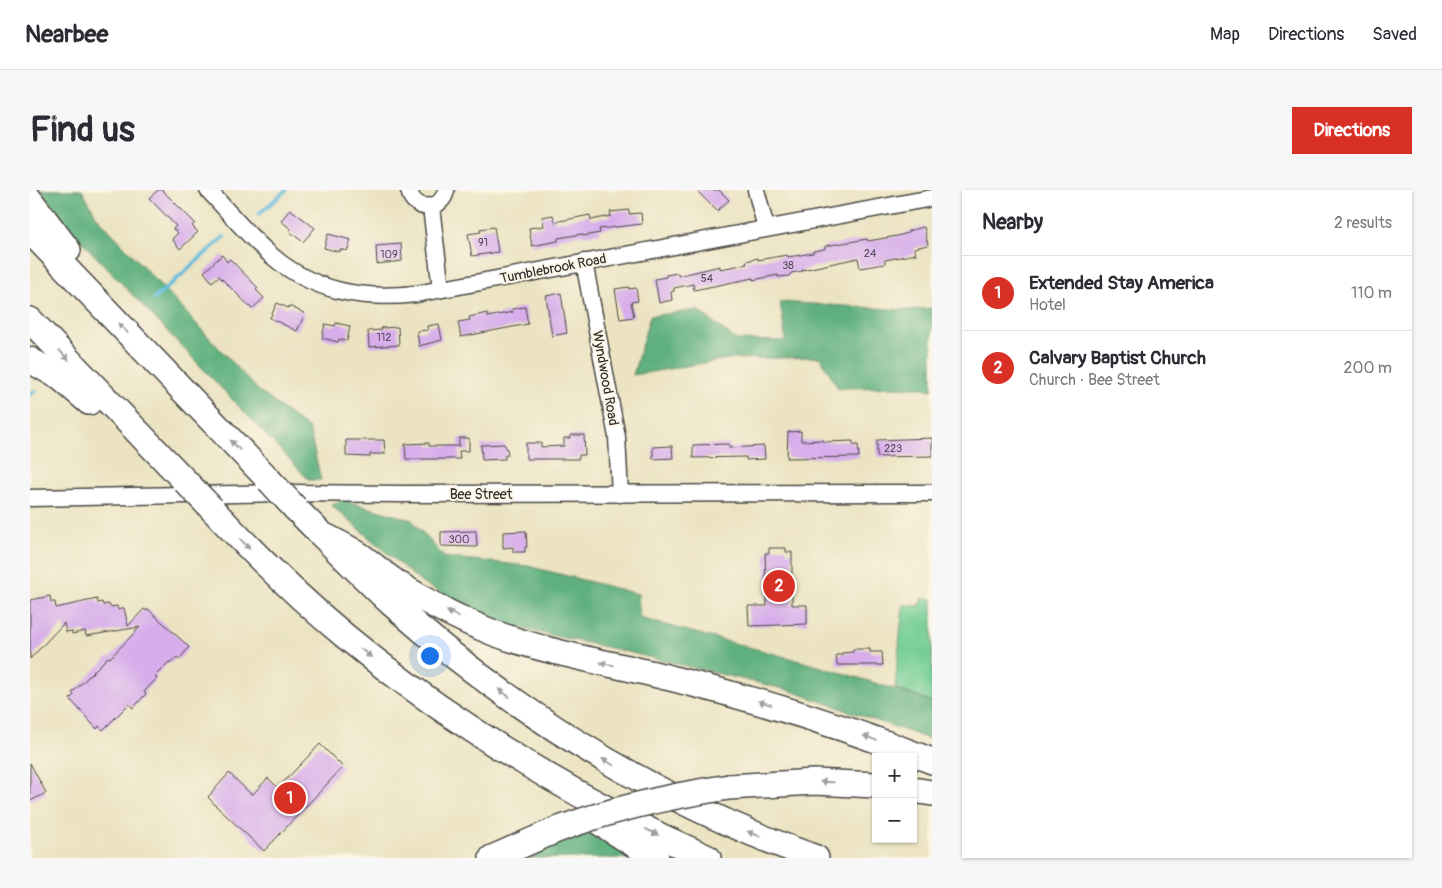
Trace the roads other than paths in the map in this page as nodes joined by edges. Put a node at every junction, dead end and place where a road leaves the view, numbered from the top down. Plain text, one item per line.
1 (208, 190) edge
2 (409, 190) edge
3 (446, 190) edge
4 (756, 190) edge
5 (932, 198) edge
6 (30, 200) edge
7 (432, 207) junction
8 (766, 228) junction
9 (30, 231) edge
10 (584, 262) junction
11 (441, 289) junction
12 (91, 294) junction
13 (30, 320) edge
14 (30, 360) edge
15 (155, 450) junction
16 (932, 493) edge
17 (620, 494) junction
18 (30, 498) edge
19 (321, 534) junction
20 (459, 720) junction
21 (932, 761) edge
22 (872, 785) edge
23 (917, 791) edge
24 (932, 793) edge
25 (492, 858) edge
26 (656, 858) edge
27 (708, 858) edge
28 (816, 858) edge

1 - 11 street, Tumblebrook Road
2 - 7 street
3 - 7 street
4 - 8 street
5 - 8 street, Tumblebrook Road
6 - 12 highway
7 - 11 street
8 - 10 street, Tumblebrook Road
9 - 12 highway
10 - 11 street, Tumblebrook Road
10 - 17 street, Wyndwood Road
19 -> 12 highway, bridge
13 -> 15 highway
14 - 15 highway
15 -> 20 highway, bridge
16 - 17 street, Bee Street
17 - 18 street, Bee Street
21 -> 19 highway
28 -> 19 highway
20 - 26 highway
20 -> 27 highway
22 -> 25 highway, bridge
23 - 24 highway

